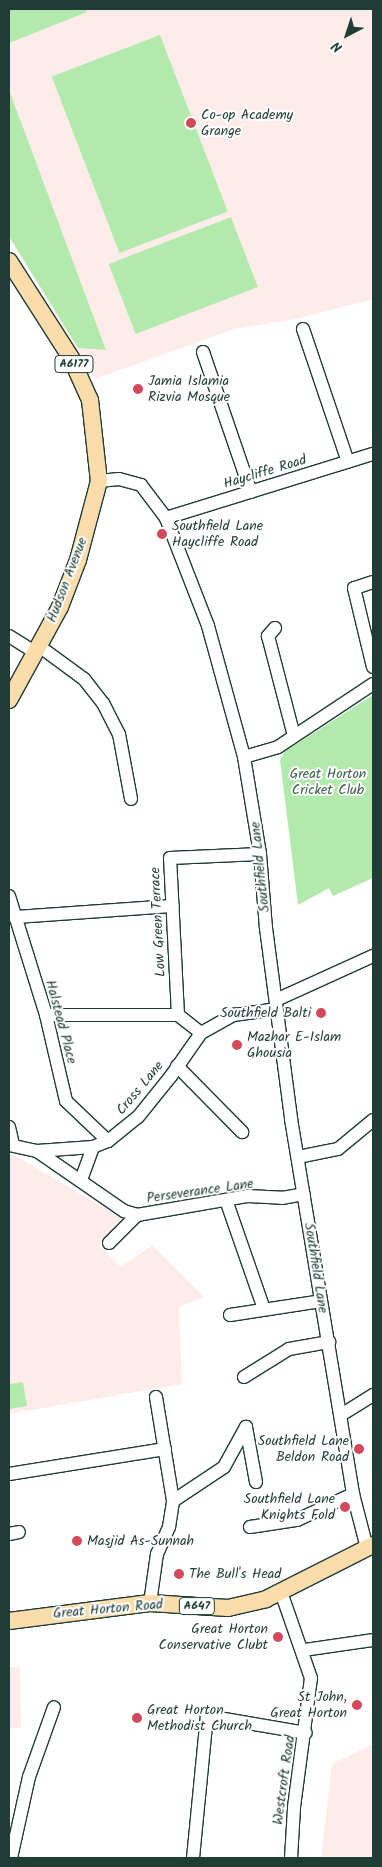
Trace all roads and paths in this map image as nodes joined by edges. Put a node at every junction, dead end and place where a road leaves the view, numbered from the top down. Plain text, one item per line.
1 (9, 261) edge
2 (303, 329) dead end
3 (203, 352) dead end
4 (373, 454) edge
5 (348, 462) junction
6 (99, 481) junction
7 (251, 492) junction
8 (166, 518) junction
9 (373, 582) edge
10 (275, 628) dead end
11 (9, 636) edge
12 (37, 649) junction
13 (373, 667) edge
14 (373, 684) edge
15 (9, 700) edge
16 (294, 736) junction
17 (244, 757) junction
18 (131, 799) dead end
19 (260, 854) junction
20 (9, 896) edge
21 (173, 906) junction
22 (15, 917) junction
23 (373, 956) edge
24 (276, 1004) junction
25 (46, 1015) junction
26 (178, 1015) junction
27 (201, 1033) junction
28 (177, 1066) junction
29 (373, 1120) edge
30 (9, 1127) edge
31 (242, 1132) dead end
32 (108, 1141) junction
33 (11, 1145) edge
34 (93, 1147) junction
35 (37, 1151) junction
36 (298, 1157) junction
37 (81, 1180) junction
38 (304, 1194) junction
39 (226, 1200) junction
40 (137, 1215) junction
41 (109, 1243) dead end
42 (321, 1302) junction
43 (264, 1309) junction
44 (230, 1315) dead end
45 (329, 1342) junction
46 (244, 1377) dead end
47 (373, 1395) edge
48 (156, 1397) dead end
49 (341, 1414) junction
50 (165, 1449) junction
51 (9, 1474) edge
52 (256, 1482) dead end
53 (353, 1494) junction
54 (173, 1501) junction
55 (250, 1527) dead end
56 (370, 1547) edge
57 (281, 1592) junction
58 (150, 1603) junction
59 (9, 1621) edge
60 (373, 1640) edge
61 (304, 1650) junction
62 (54, 1708) dead end
63 (306, 1733) junction
64 (11, 1858) edge
65 (193, 1858) edge
66 (291, 1858) edge

1 - 6 main road, A6177
2 - 5 street
3 - 7 street
4 - 5 street, Haycliffe Road
5 - 7 street, Haycliffe Road
6 - 8 street, Southfield Lane
6 - 12 main road, Hudson Avenue / A6177
7 - 8 street, Haycliffe Road
8 - 17 street, Southfield Lane
9 - 13 street
10 - 16 street
11 - 12 street
12 - 15 main road, Hudson Avenue / A6177
12 - 18 street
14 - 16 street
16 - 17 street
17 - 19 street, Southfield Lane
19 - 21 street, Low Green Terrace
19 - 24 street, Southfield Lane
20 - 22 street, Halstead Place
21 - 22 street
21 - 26 street, Low Green Terrace
22 - 25 street, Halstead Place
23 - 24 street, Cross Lane
24 - 27 street, Cross Lane
24 - 36 street, Southfield Lane
25 - 26 street
25 - 32 street, Halstead Place
26 - 27 street
27 - 28 street, Cross Lane
28 - 31 street
28 - 32 street, Cross Lane
29 - 36 street
30 - 33 street
32 - 34 street, Cross Lane
33 - 35 street, Cross Lane
34 - 35 street, Cross Lane
34 - 37 street
35 - 37 street, Perseverance Lane
36 - 38 street, Southfield Lane
37 - 40 street, Perseverance Lane
38 - 39 street, Perseverance Lane
38 - 42 street, Southfield Lane
39 - 40 street, Perseverance Lane
39 - 43 street
40 - 41 street
42 - 43 street
42 - 45 street, Southfield Lane
43 - 44 street
45 - 46 street
45 - 49 street, Southfield Lane
47 - 49 street
48 - 50 street
49 - 53 street, Southfield Lane
50 - 51 street
50 - 54 street
52 - 54 street
53 - 55 street
53 - 56 street, Southfield Lane
54 - 58 street
56 - 57 main road, Great Horton Road / A647
57 - 58 main road, Great Horton Road / A647
57 - 61 street, Westcroft Road
58 - 59 main road, Great Horton Road / A647
60 - 61 street
61 - 63 street, Westcroft Road
62 - 64 street
63 - 65 street
63 - 66 street, Westcroft Road

